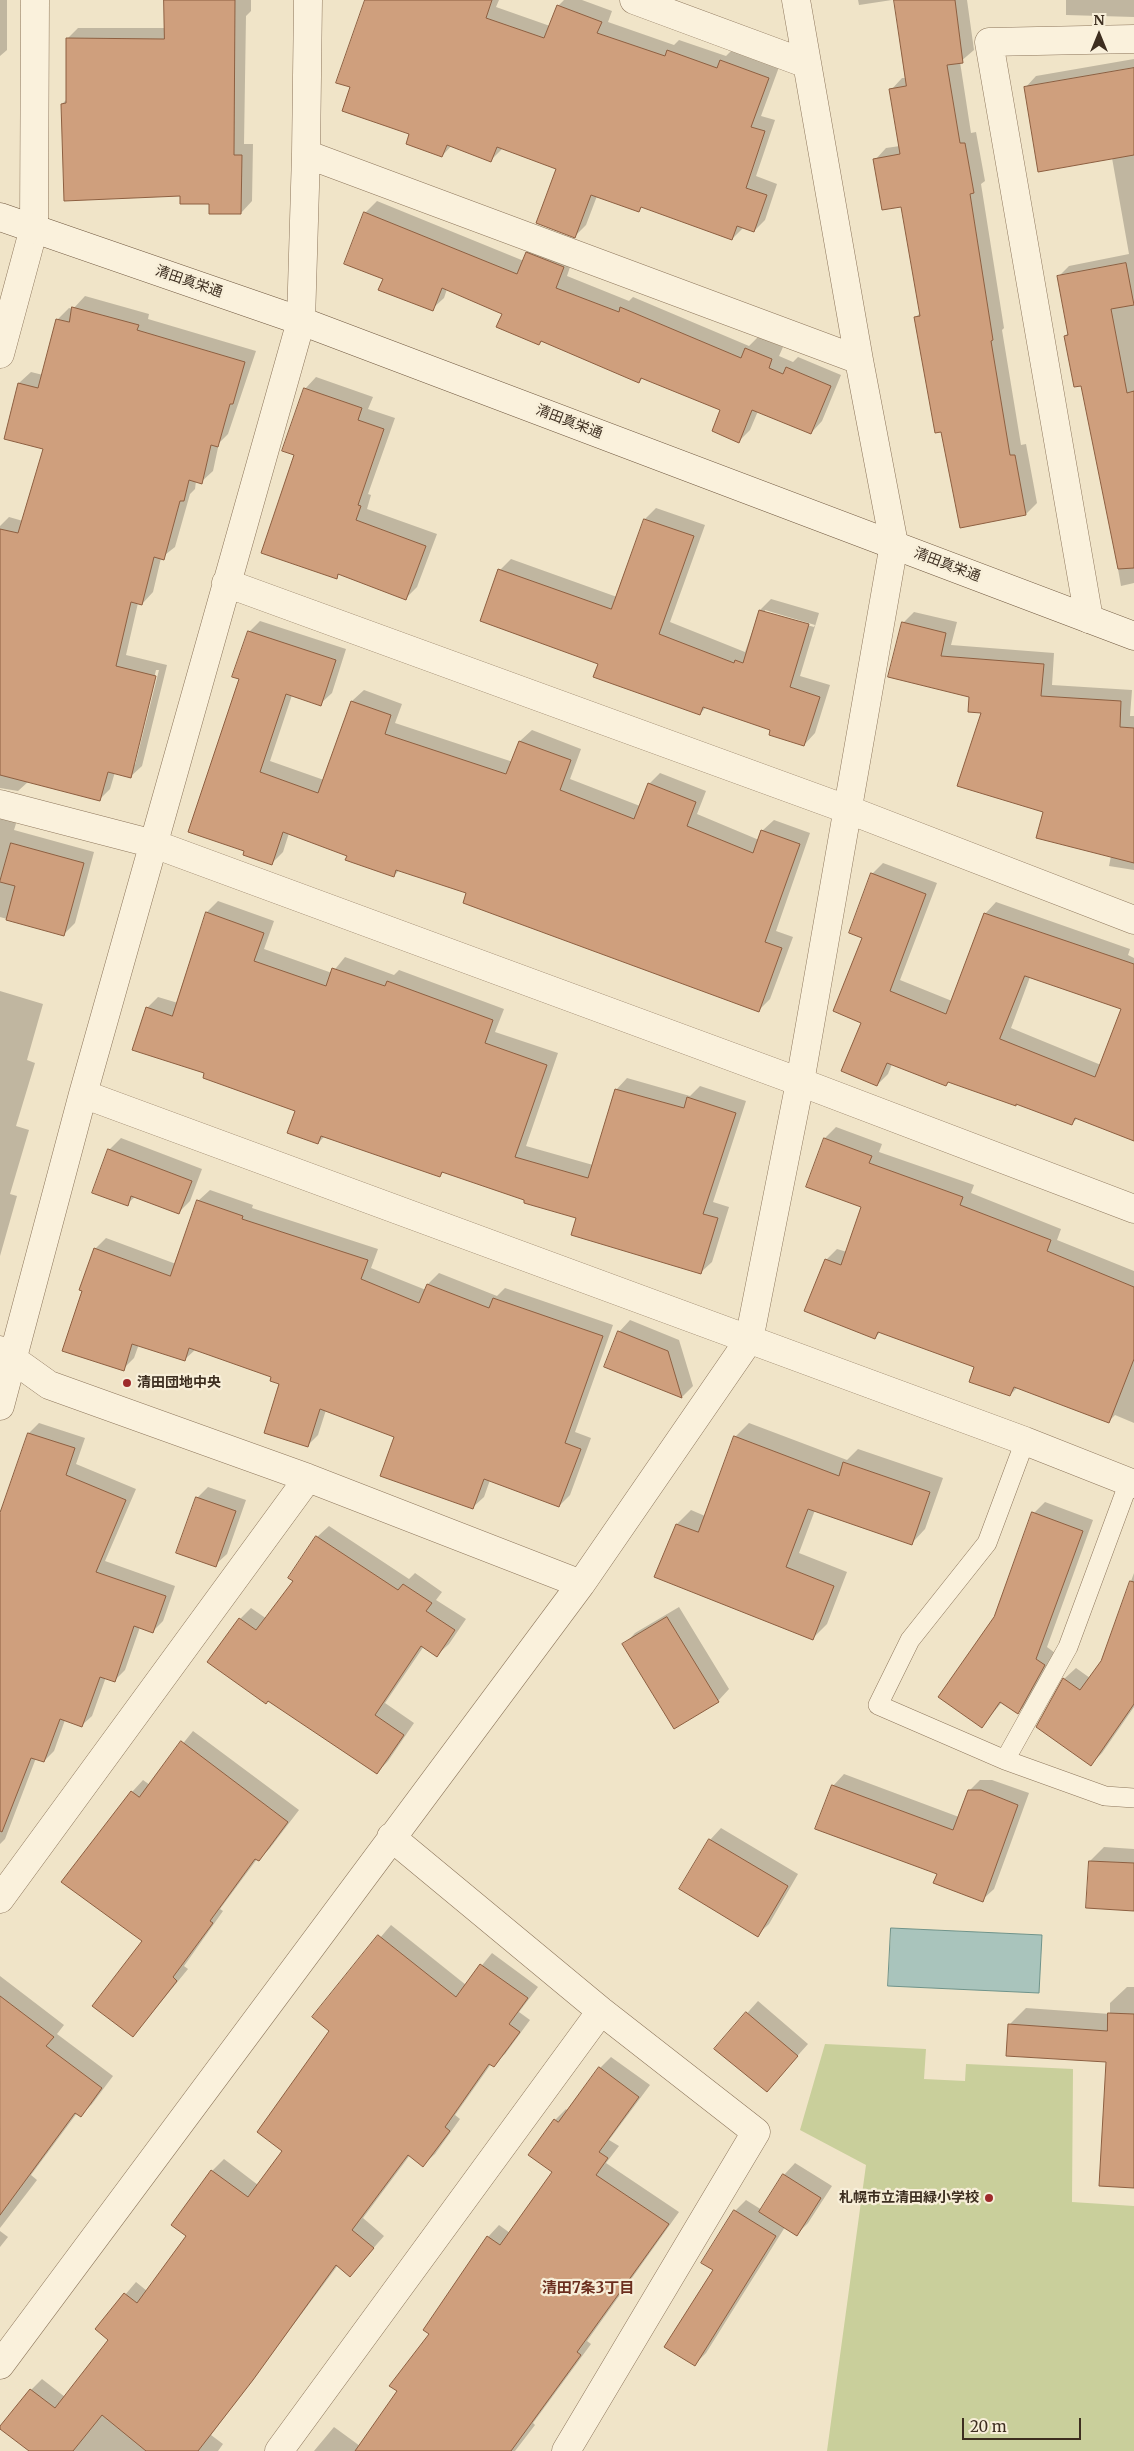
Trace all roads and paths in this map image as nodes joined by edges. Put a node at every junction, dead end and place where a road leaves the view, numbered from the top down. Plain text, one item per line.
1 (35, 0) edge
2 (308, 0) edge
3 (634, 0) edge
4 (796, 0) edge
5 (1134, 39) edge
6 (807, 64) junction
7 (306, 154) junction
8 (0, 217) edge
9 (34, 228) junction
10 (301, 321) junction
11 (0, 354) edge
12 (859, 360) junction
13 (894, 544) junction
14 (226, 583) junction
15 (1089, 619) junction
16 (1134, 636) edge
17 (0, 804) edge
18 (849, 810) junction
19 (154, 844) junction
20 (1134, 920) edge
21 (800, 1082) junction
22 (82, 1094) junction
23 (1134, 1209) edge
24 (749, 1340) junction
25 (7, 1354) edge
26 (0, 1406) edge
27 (1025, 1441) junction
28 (308, 1478) junction
29 (1132, 1483) edge
30 (581, 1584) junction
31 (1005, 1760) junction
32 (1134, 1798) edge
33 (392, 1837) junction
34 (0, 1900) edge
35 (601, 2011) junction
36 (0, 2365) edge
37 (279, 2451) edge
38 (566, 2451) edge

1 - 9 street
2 - 7 street
3 - 6 street
4 - 6 street
5 - 15 street
6 - 12 street
7 - 10 street
7 - 12 street
8 - 9 street, 清田真栄通
9 - 10 street, 清田真栄通
9 - 11 street
10 - 13 street, 清田真栄通
10 - 14 street
12 - 13 street
13 - 15 street, 清田真栄通
13 - 18 street
14 - 18 street
14 - 19 street
15 - 16 street, 清田真栄通
17 - 19 street
18 - 20 street
18 - 21 street
19 - 21 street
19 - 22 street
21 - 23 street
21 - 24 street
22 - 24 street
22 - 25 street
24 - 27 street
24 - 30 street
25 - 26 street
25 - 28 street
27 - 29 street
27 - 31 lane
28 - 30 street
28 - 34 street
29 - 31 lane
30 - 33 street
31 - 32 lane
33 - 35 street
33 - 36 street
35 - 37 street
35 - 38 street

